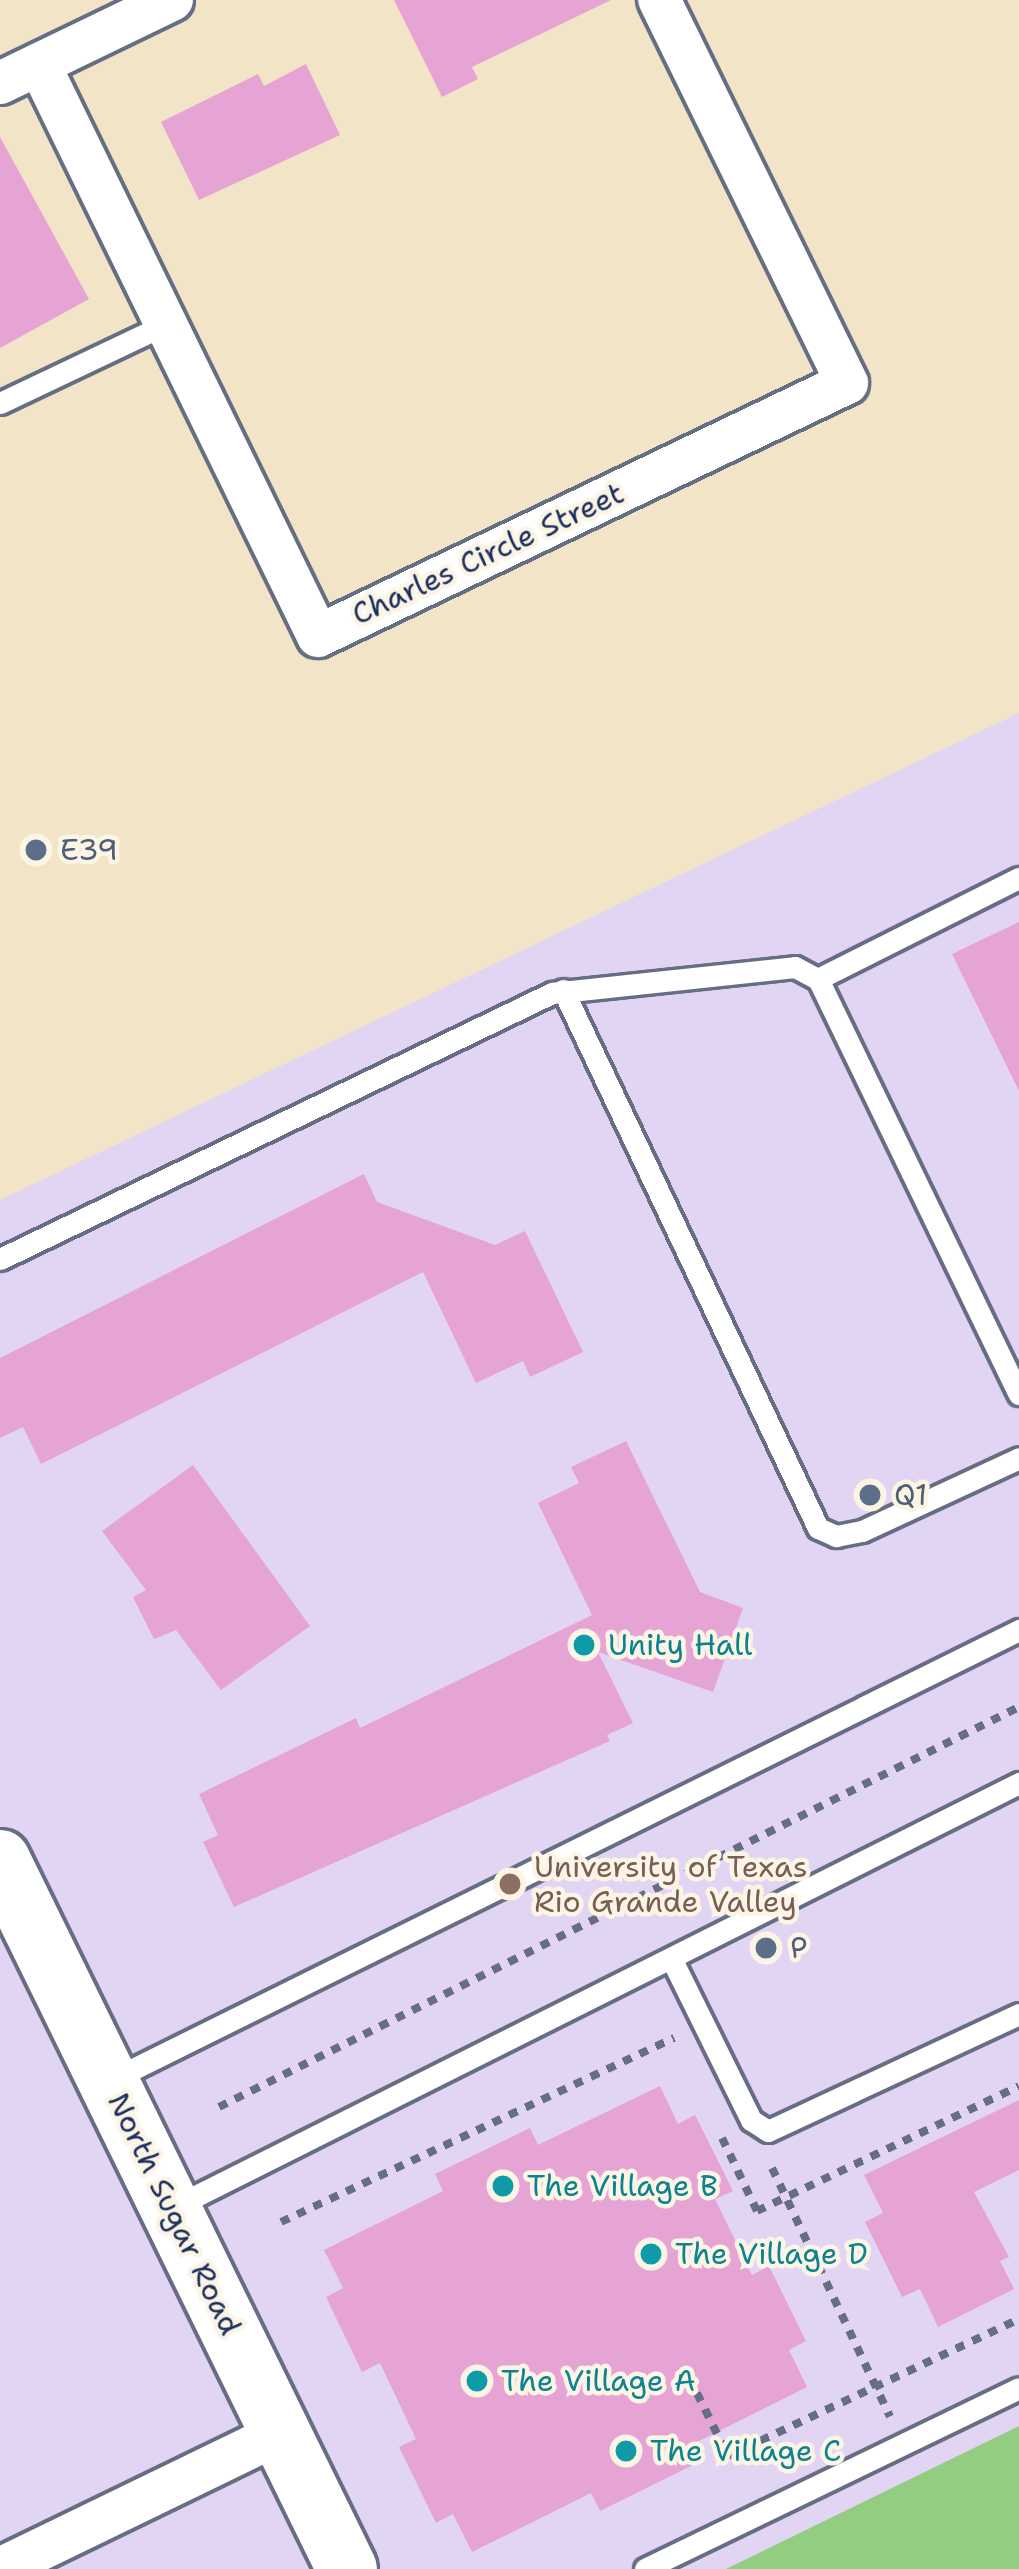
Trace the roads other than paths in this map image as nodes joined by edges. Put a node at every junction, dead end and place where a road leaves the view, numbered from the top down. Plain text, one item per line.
1 (172, 0) edge
2 (659, 0) edge
3 (39, 64) junction
4 (0, 83) edge
5 (166, 324) junction
6 (0, 404) edge
7 (1019, 878) edge
8 (818, 979) junction
9 (563, 990) junction
10 (0, 1259) edge
11 (1019, 1394) edge
12 (1019, 1458) edge
13 (1019, 1630) edge
14 (1019, 1783) edge
15 (0, 1860) edge
16 (670, 1958) junction
17 (1019, 2014) edge
18 (108, 2081) junction
19 (171, 2209) junction
20 (1019, 2388) edge
21 (280, 2433) junction
22 (0, 2569) edge
23 (347, 2569) edge
24 (645, 2569) edge

1 - 3 street
2 - 5 street, Charles Circle Street
3 - 4 street
3 - 5 street, Charles Circle Street
5 - 6 lane
7 - 8 lane
8 - 9 lane
8 - 11 lane
9 - 10 lane
9 - 12 lane
13 - 18 lane
14 - 16 lane
15 - 18 street, North Sugar Road
16 - 17 lane
16 - 19 lane
18 - 19 street, North Sugar Road
19 - 21 street, North Sugar Road
20 - 24 lane
21 - 22 street
21 - 23 street, North Sugar Road

